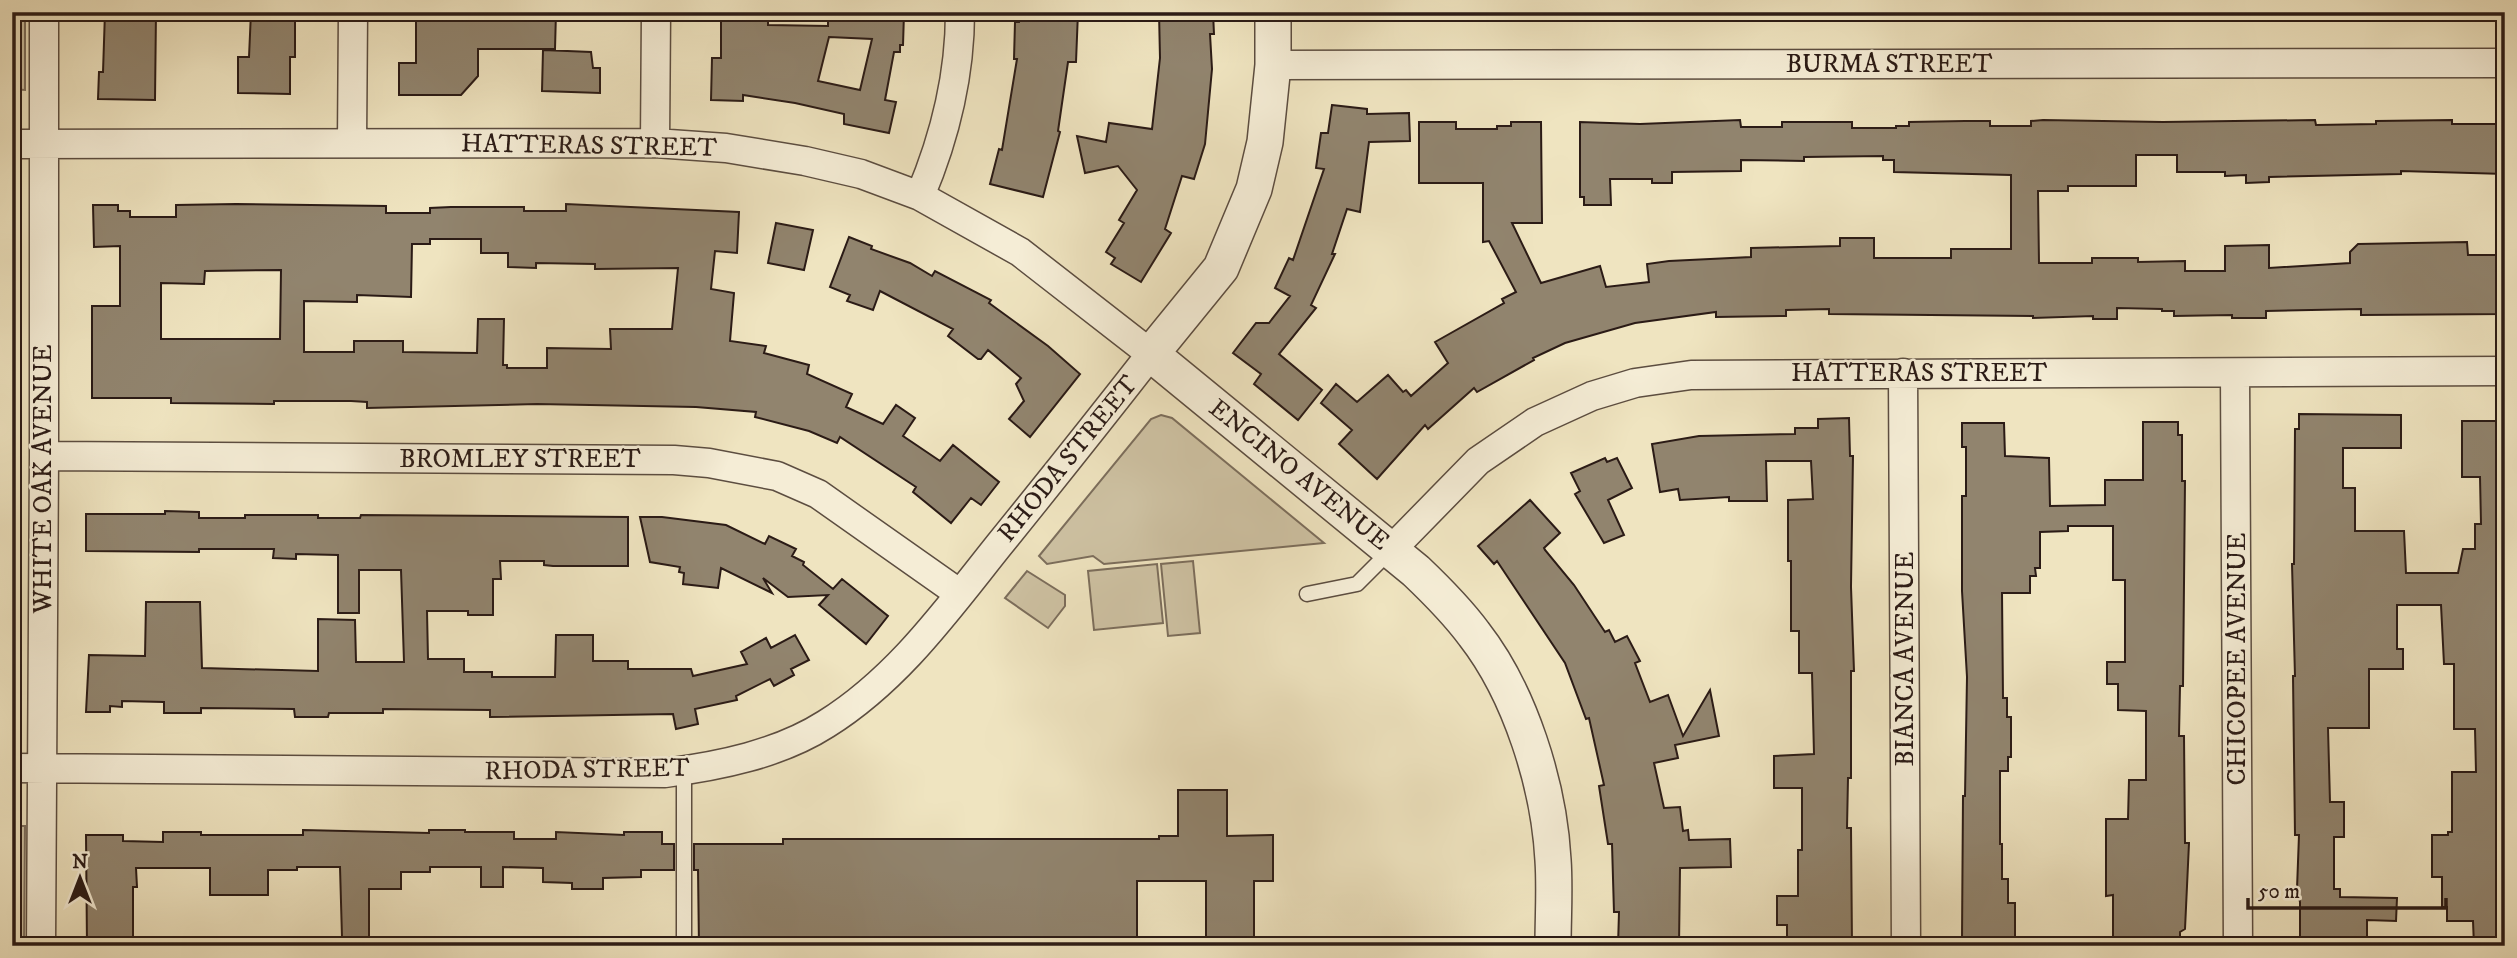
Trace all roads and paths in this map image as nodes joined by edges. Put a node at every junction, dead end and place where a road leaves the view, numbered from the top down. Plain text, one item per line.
1 (44, 12) edge
2 (352, 12) edge
3 (656, 12) edge
4 (960, 12) edge
5 (1273, 12) edge
6 (2505, 63) edge
7 (1273, 65) junction
8 (352, 143) junction
9 (655, 143) junction
10 (12, 144) edge
11 (44, 144) junction
12 (920, 196) junction
13 (1152, 354) junction
14 (2505, 372) edge
15 (1903, 373) junction
16 (2235, 373) junction
17 (44, 456) junction
18 (1391, 550) junction
19 (960, 594) junction
20 (1307, 594) dead end
21 (12, 768) edge
22 (41, 768) junction
23 (684, 771) junction
24 (41, 946) edge
25 (684, 946) edge
26 (1553, 946) edge
27 (1906, 946) edge
28 (2238, 946) edge

1 - 11 street, WHITE OAK AVENUE
2 - 8 street
3 - 9 street
4 - 12 street
5 - 7 street
6 - 7 street, BURMA STREET
7 - 13 street
8 - 9 street, HATTERAS STREET
8 - 11 street, HATTERAS STREET
9 - 12 street, HATTERAS STREET
10 - 11 street, HATTERAS STREET
11 - 17 street, WHITE OAK AVENUE
12 - 13 street, HATTERAS STREET
13 - 18 street, ENCINO AVENUE
13 - 19 street, RHODA STREET
14 - 16 street, HATTERAS STREET
15 - 16 street, HATTERAS STREET
15 - 18 street, HATTERAS STREET
15 - 27 street, BIANCA AVENUE
16 - 28 street, CHICOPEE AVENUE
17 - 19 street, BROMLEY STREET
17 - 22 street, WHITE OAK AVENUE
18 - 20 lane
18 - 26 street, ENCINO AVENUE
19 - 23 street, RHODA STREET
21 - 22 street, RHODA STREET
22 - 23 street, RHODA STREET
22 - 24 street, WHITE OAK AVENUE
23 - 25 lane

